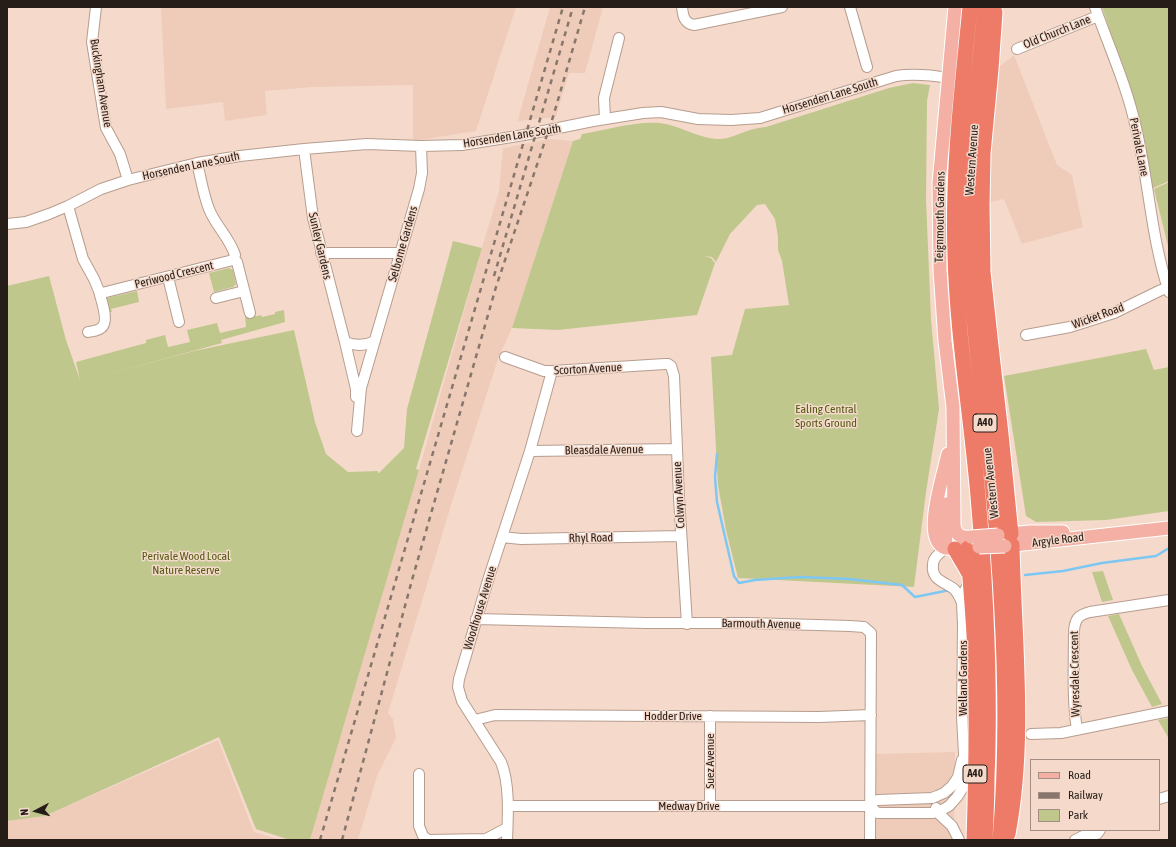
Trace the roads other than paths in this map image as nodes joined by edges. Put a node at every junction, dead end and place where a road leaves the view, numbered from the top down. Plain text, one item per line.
1 (96, 7) edge
2 (682, 7) edge
3 (782, 7) edge
4 (850, 7) edge
5 (955, 7) edge
6 (970, 7) edge
7 (985, 7) edge
8 (995, 7) edge
9 (1097, 12) edge
10 (619, 38) dead end
11 (1016, 49) dead end
12 (867, 67) dead end
13 (949, 78) junction
14 (605, 119) junction
15 (421, 146) junction
16 (304, 149) junction
17 (197, 163) junction
18 (128, 180) junction
19 (68, 206) junction
20 (7, 224) edge
21 (321, 253) junction
22 (400, 253) junction
23 (234, 259) junction
24 (168, 277) junction
25 (1168, 290) edge
26 (99, 291) junction
27 (244, 291) junction
28 (216, 298) dead end
29 (250, 313) dead end
30 (178, 322) dead end
31 (88, 332) dead end
32 (1026, 335) dead end
33 (375, 341) junction
34 (345, 342) junction
35 (505, 357) dead end
36 (671, 366) joint
37 (552, 371) junction
38 (953, 427) junction
39 (358, 431) joint
40 (677, 449) junction
41 (530, 451) junction
42 (953, 459) junction
43 (1169, 528) edge
44 (681, 536) junction
45 (502, 537) junction
46 (1008, 540) junction
47 (963, 544) junction
48 (969, 575) junction
49 (1169, 600) edge
50 (962, 602) junction
51 (476, 619) junction
52 (687, 624) junction
53 (1169, 711) edge
54 (871, 715) junction
55 (710, 716) junction
56 (475, 720) junction
57 (1077, 730) junction
58 (1031, 734) dead end
59 (964, 754) junction
60 (419, 774) dead end
61 (935, 798) junction
62 (508, 806) junction
63 (710, 806) junction
64 (871, 806) junction
65 (937, 812) junction
66 (507, 828) junction
67 (1099, 835) edge
68 (507, 840) edge
69 (870, 840) edge
70 (959, 840) edge
71 (974, 840) edge
72 (985, 840) edge
73 (1000, 840) edge
74 (1007, 840) edge
75 (1075, 840) edge

1 - 18 street, Buckingham Avenue
2 - 3 street
4 - 12 street
5 - 13 main road, Teignmouth Gardens
6 - 72 highway, Western Avenue / A40
7 - 73 highway, Western Avenue / A40
8 - 46 highway, A40
9 - 11 street, Old Church Lane
9 - 25 street, Perivale Lane
10 - 14 street
13 - 14 street, Horsenden Lane South
13 - 38 main road, Teignmouth Gardens
14 - 15 street, Horsenden Lane South
15 - 16 street, Horsenden Lane South
15 - 22 street, Selborne Gardens
16 - 17 street, Horsenden Lane South
16 - 21 street, Sunley Gardens
17 - 18 street, Horsenden Lane South
17 - 23 street
18 - 19 street, Horsenden Lane South
19 - 20 street, Horsenden Lane South
19 - 26 street
21 - 22 street
21 - 34 street, Sunley Gardens
22 - 33 street, Selborne Gardens
23 - 24 street, Periwood Crescent
23 - 27 street
24 - 26 street, Periwood Crescent
24 - 30 street
25 - 32 street, Wicket Road
26 - 31 street
27 - 28 street
27 - 29 street
33 - 34 street
33 - 39 street, Selborne Gardens
34 - 39 street, Sunley Gardens
35 - 37 street, Scorton Avenue
36 - 37 street, Scorton Avenue
36 - 40 street, Colwyn Avenue
37 - 41 street, Woodhouse Avenue
38 - 42 main road
38 - 47 main road
40 - 41 street, Bleasdale Avenue
40 - 44 street, Colwyn Avenue
41 - 45 street, Woodhouse Avenue
42 - 47 main road
42 - 47 main road
43 - 46 main road, Argyle Road
44 - 45 street, Rhyl Road
44 - 52 street, Colwyn Avenue
45 - 51 street, Woodhouse Avenue
46 - 47 main road, Argyle Road, bridge
46 - 74 highway, A40
47 - 48 highway, A40
47 - 50 street
48 - 50 street, Welland Gardens
48 - 71 highway, A40
49 - 57 street, Wyresdale Crescent
50 - 59 street, Welland Gardens
51 - 52 street, Barmouth Avenue
51 - 56 street, Woodhouse Avenue
52 - 54 street, Barmouth Avenue
53 - 57 street
54 - 55 street, Hodder Drive
54 - 64 street, Barmouth Avenue
55 - 56 street, Hodder Drive
55 - 63 street, Suez Avenue
56 - 62 street, Woodhouse Avenue
57 - 58 street
59 - 61 street
59 - 65 street, Welland Gardens
60 - 66 street
61 - 64 street
61 - 65 street
62 - 63 street, Medway Drive
62 - 66 street, Woodhouse Avenue
63 - 64 street, Medway Drive
64 - 65 street
64 - 69 street, Barmouth Avenue
65 - 70 street
66 - 68 street, Woodhouse Avenue
67 - 75 street

